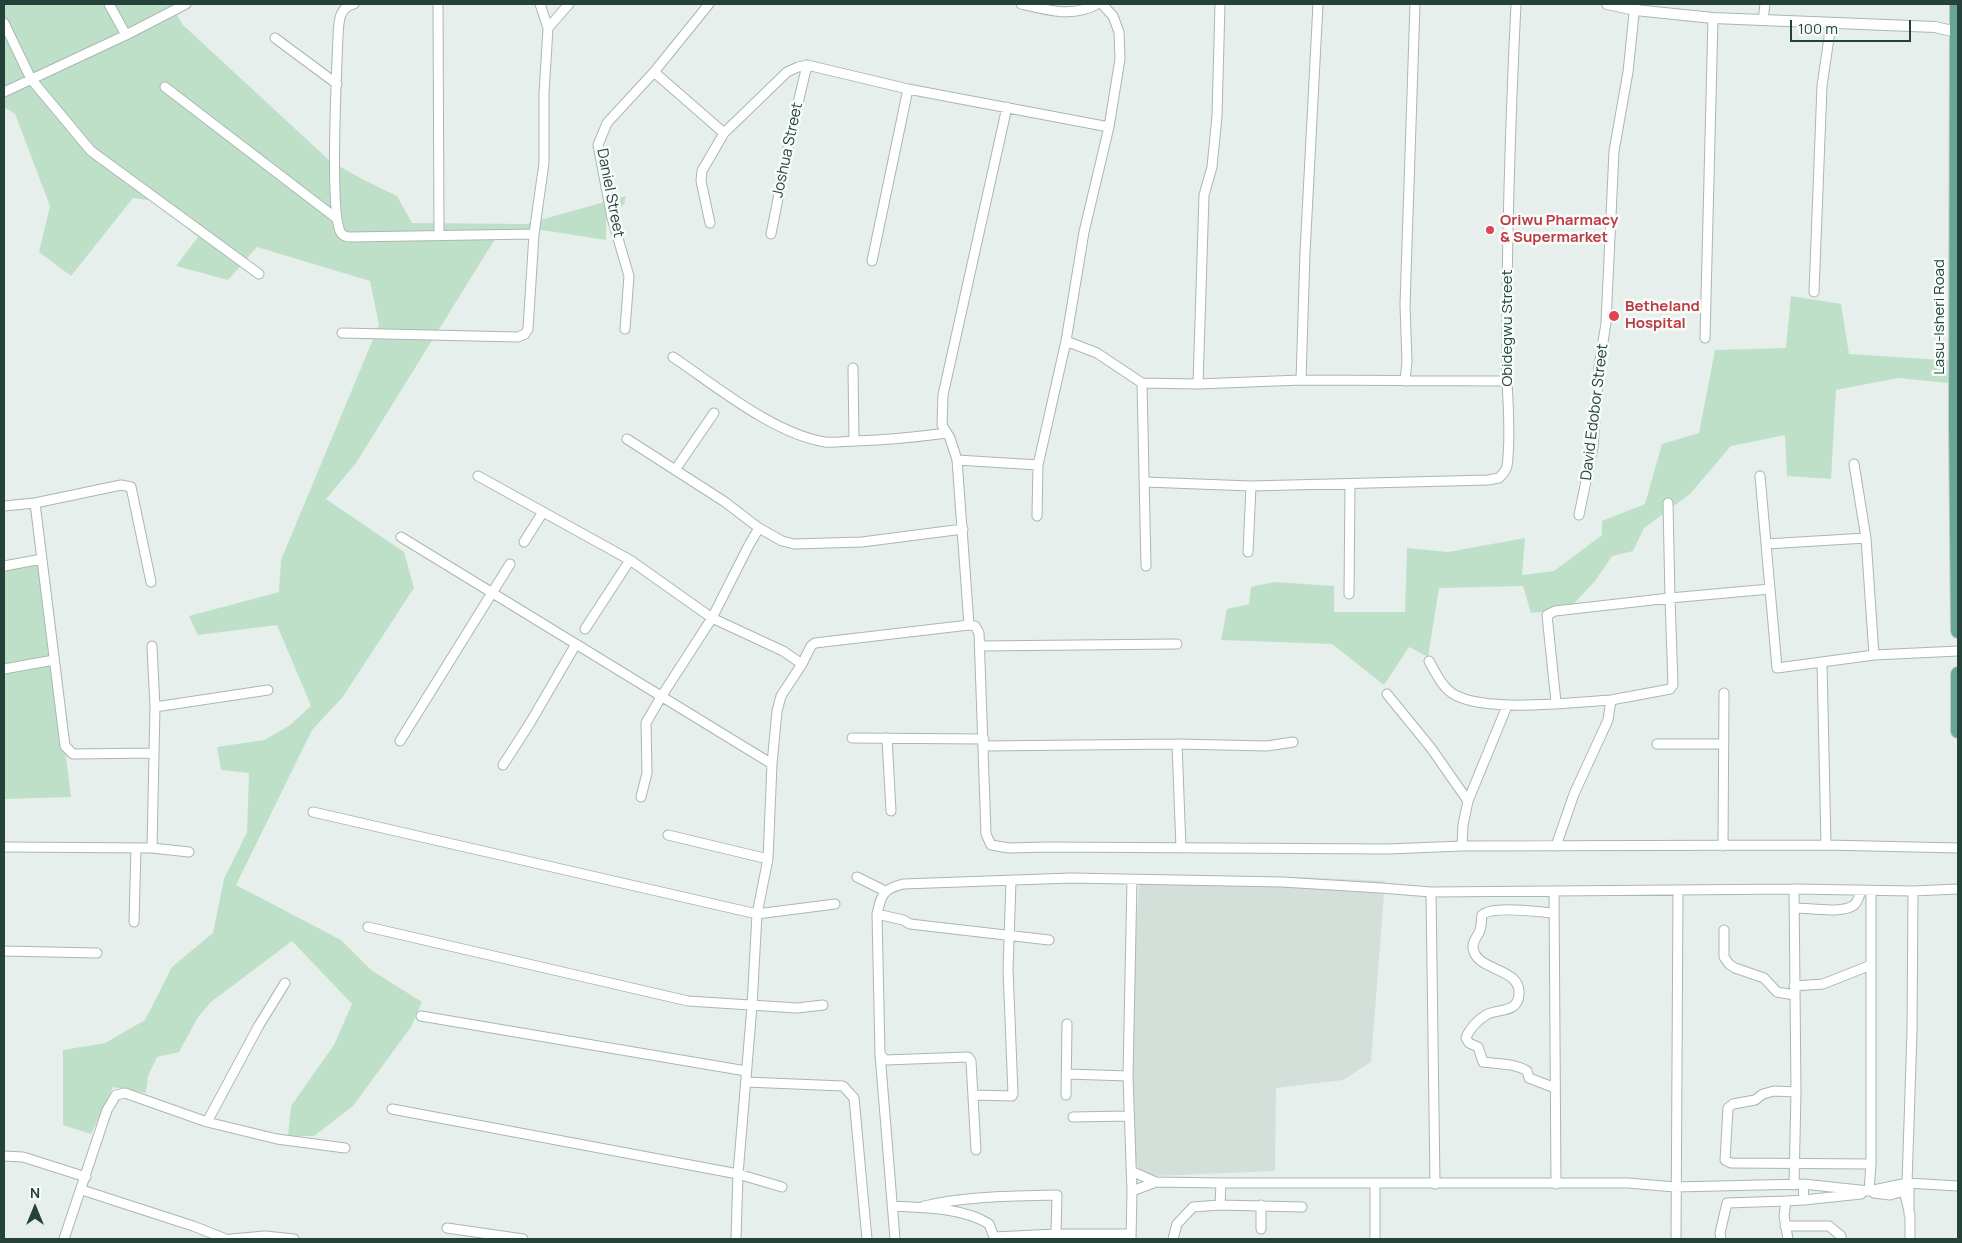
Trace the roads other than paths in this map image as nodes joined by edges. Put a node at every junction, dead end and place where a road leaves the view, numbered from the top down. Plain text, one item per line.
1 (109, 4) edge
2 (186, 4) edge
3 (354, 4) edge
4 (438, 4) edge
5 (540, 4) edge
6 (569, 4) edge
7 (708, 4) edge
8 (1021, 4) edge
9 (1050, 4) edge
10 (1097, 4) edge
11 (1102, 4) edge
12 (1220, 4) edge
13 (1318, 4) edge
14 (1415, 4) edge
15 (1516, 4) edge
16 (1607, 4) edge
17 (1765, 4) edge
18 (1957, 4) edge
19 (1635, 7) edge
20 (1057, 13) junction
21 (1714, 18) junction
22 (1764, 20) junction
23 (4, 23) edge
24 (1831, 24) junction
25 (548, 28) junction
26 (1957, 32) junction
27 (126, 35) junction
28 (275, 38) dead end
29 (807, 66) junction
30 (654, 72) junction
31 (31, 79) junction
32 (337, 84) junction
33 (165, 88) dead end
34 (908, 88) junction
35 (4, 92) edge
36 (1007, 107) junction
37 (1109, 127) junction
38 (724, 132) junction
39 (336, 218) junction
40 (710, 224) dead end
41 (534, 234) junction
42 (771, 234) dead end
43 (439, 236) junction
44 (872, 261) dead end
45 (259, 274) dead end
46 (1814, 292) dead end
47 (625, 329) dead end
48 (342, 333) dead end
49 (1705, 338) dead end
50 (1066, 341) junction
51 (673, 357) dead end
52 (853, 368) dead end
53 (1301, 380) junction
54 (1405, 381) junction
55 (1507, 381) junction
56 (1142, 383) junction
57 (1198, 384) junction
58 (714, 413) dead end
59 (947, 433) junction
60 (626, 439) dead end
61 (854, 441) junction
62 (957, 460) junction
63 (1854, 464) dead end
64 (1038, 465) junction
65 (675, 470) junction
66 (478, 476) dead end
67 (1760, 476) dead end
68 (1145, 482) junction
69 (1350, 484) junction
70 (1251, 486) junction
71 (34, 502) junction
72 (1668, 503) dead end
73 (4, 506) edge
74 (542, 512) junction
75 (1579, 515) dead end
76 (1037, 516) dead end
77 (759, 528) junction
78 (962, 529) junction
79 (401, 537) dead end
80 (1866, 538) junction
81 (524, 542) dead end
82 (1766, 544) junction
83 (1248, 552) dead end
84 (42, 559) junction
85 (630, 560) junction
86 (510, 564) dead end
87 (4, 566) edge
88 (1146, 566) dead end
89 (151, 582) dead end
90 (1770, 589) junction
91 (491, 593) junction
92 (1349, 594) dead end
93 (1670, 598) junction
94 (712, 618) junction
95 (969, 625) junction
96 (585, 629) dead end
97 (1958, 631) edge
98 (576, 644) junction
99 (1177, 644) dead end
100 (152, 646) dead end
101 (980, 646) junction
102 (1958, 651) edge
103 (1874, 655) junction
104 (54, 660) junction
105 (1429, 661) dead end
106 (1822, 662) junction
107 (802, 664) junction
108 (4, 669) edge
109 (1958, 674) edge
110 (268, 690) dead end
111 (1724, 693) dead end
112 (1387, 694) dead end
113 (661, 697) junction
114 (1611, 700) junction
115 (1556, 702) junction
116 (1507, 706) junction
117 (155, 707) junction
118 (1958, 731) edge
119 (852, 738) dead end
120 (887, 738) junction
121 (400, 741) dead end
122 (1293, 742) dead end
123 (984, 743) junction
124 (1177, 744) junction
125 (1657, 744) dead end
126 (1724, 744) junction
127 (153, 753) junction
128 (772, 764) junction
129 (503, 765) dead end
130 (641, 797) dead end
131 (1468, 801) junction
132 (891, 811) dead end
133 (313, 812) dead end
134 (668, 835) dead end
135 (1826, 845) junction
136 (1462, 846) junction
137 (1556, 846) junction
138 (1723, 846) junction
139 (4, 847) edge
140 (136, 848) junction
141 (152, 848) junction
142 (1181, 848) junction
143 (1958, 848) edge
144 (189, 852) dead end
145 (768, 859) junction
146 (857, 877) dead end
147 (1132, 880) junction
148 (1011, 881) junction
149 (1958, 889) edge
150 (1794, 890) junction
151 (885, 891) junction
152 (1678, 891) junction
153 (1861, 891) junction
154 (1913, 891) junction
155 (1431, 892) junction
156 (1554, 892) junction
157 (1871, 892) junction
158 (835, 904) dead end
159 (1795, 908) junction
160 (1554, 913) junction
161 (757, 914) junction
162 (877, 914) junction
163 (134, 922) dead end
164 (368, 927) dead end
165 (1724, 930) dead end
166 (1008, 934) junction
167 (1049, 940) dead end
168 (4, 951) edge
169 (97, 954) dead end
170 (1871, 965) junction
171 (285, 983) dead end
172 (1794, 991) junction
173 (823, 1005) dead end
174 (752, 1006) junction
175 (421, 1016) dead end
176 (1067, 1024) dead end
177 (880, 1054) junction
178 (746, 1071) junction
179 (1067, 1074) junction
180 (1128, 1076) junction
181 (746, 1082) junction
182 (1555, 1088) junction
183 (1796, 1092) junction
184 (973, 1095) junction
185 (1066, 1095) dead end
186 (392, 1109) dead end
187 (1128, 1116) junction
188 (1073, 1117) dead end
189 (207, 1122) junction
190 (345, 1148) dead end
191 (976, 1150) dead end
192 (4, 1156) edge
193 (1794, 1162) junction
194 (1871, 1164) junction
195 (1131, 1172) junction
196 (738, 1174) junction
197 (86, 1176) junction
198 (1156, 1182) junction
199 (1221, 1183) junction
200 (1907, 1183) junction
201 (1375, 1184) junction
202 (1435, 1184) junction
203 (1556, 1184) junction
204 (1799, 1185) junction
205 (1958, 1186) edge
206 (782, 1187) dead end
207 (1676, 1187) junction
208 (82, 1190) junction
209 (1132, 1191) junction
210 (1868, 1191) junction
211 (1804, 1200) junction
212 (1786, 1201) junction
213 (1220, 1205) junction
214 (1261, 1205) junction
215 (892, 1206) junction
216 (1302, 1207) dead end
217 (916, 1208) junction
218 (1909, 1214) junction
219 (1786, 1226) junction
220 (447, 1228) dead end
221 (1261, 1229) dead end
222 (1056, 1234) junction
223 (1086, 1237) edge
224 (1131, 1237) edge
225 (994, 1238) edge
226 (64, 1239) edge
227 (226, 1239) edge
228 (230, 1239) edge
229 (294, 1239) edge
230 (523, 1239) edge
231 (736, 1239) edge
232 (867, 1239) edge
233 (895, 1239) edge
234 (1173, 1239) edge
235 (1375, 1239) edge
236 (1676, 1239) edge
237 (1721, 1239) edge
238 (1788, 1239) edge
239 (1841, 1239) edge
240 (1910, 1239) edge

1 - 27 street
2 - 27 street
3 - 32 street
4 - 43 street
5 - 25 street
6 - 25 street
7 - 30 street, Daniel Street
8 - 20 street
9 - 20 street
10 - 20 street
11 - 37 street
12 - 57 street
13 - 53 street
14 - 54 street
15 - 55 street, Obidegwu Street
16 - 19 street
17 - 22 street
18 - 26 main road, Lasu-Isheri Road
19 - 21 street
19 - 75 street, David Edobor Street
21 - 22 street
21 - 49 street
22 - 24 street
23 - 31 street
24 - 26 street
24 - 46 street
25 - 41 street
26 - 97 main road, Lasu-Isheri Road
27 - 31 street
28 - 32 street
29 - 34 street
29 - 38 street
29 - 42 street, Joshua Street
30 - 38 street
30 - 47 street, Daniel Street
31 - 35 street
31 - 45 street
32 - 39 street
33 - 39 street
34 - 36 street
34 - 44 street
36 - 37 street
36 - 59 street
37 - 50 street
38 - 40 street
39 - 43 street
41 - 43 street
41 - 48 street
50 - 56 street
50 - 64 street
51 - 61 street
52 - 61 street
53 - 54 street
53 - 57 street
54 - 55 street
55 - 69 street, Obidegwu Street
56 - 57 street
56 - 68 street
58 - 65 street
59 - 61 street
59 - 62 street
60 - 65 street
62 - 64 street
62 - 78 street
63 - 80 street
64 - 76 street
65 - 77 street
66 - 74 street
67 - 82 street
68 - 70 street
68 - 88 street
69 - 70 street
69 - 92 street
70 - 83 street
71 - 73 street
71 - 84 street
71 - 89 street
72 - 93 street
74 - 81 street
74 - 85 street
77 - 78 street
77 - 94 street
78 - 95 street
79 - 91 street
80 - 82 street
80 - 103 street
82 - 90 street
84 - 87 street
84 - 104 street
85 - 94 street
85 - 96 street
86 - 91 street
90 - 93 street
90 - 106 street
91 - 98 street
91 - 121 street
93 - 114 street
93 - 115 street
94 - 107 street
94 - 113 street
95 - 101 street
95 - 107 street
98 - 113 street
98 - 129 street
99 - 101 street
100 - 117 street
101 - 123 street
102 - 103 street
103 - 106 street
104 - 108 street
104 - 127 street
105 - 116 street
106 - 135 street
107 - 128 street
109 - 118 main road
110 - 117 street
111 - 126 street
112 - 131 street
113 - 128 street
113 - 130 street
114 - 115 street
114 - 137 street
115 - 116 street
116 - 131 street
117 - 127 street
119 - 120 street
120 - 123 street
120 - 132 street
122 - 124 street
123 - 124 street
123 - 142 street
124 - 142 street
125 - 126 street
126 - 138 street
127 - 141 street
128 - 145 street
131 - 136 street
133 - 161 street
134 - 145 street
135 - 138 street
135 - 143 street
136 - 137 street
136 - 142 street
137 - 138 street
139 - 140 street
140 - 141 street
140 - 163 street
141 - 144 street
145 - 161 street
146 - 151 street
147 - 148 street
147 - 155 street
147 - 180 street
148 - 151 street
148 - 166 street
149 - 154 street
150 - 152 street
150 - 153 street
150 - 159 street
151 - 162 street
152 - 156 street
152 - 207 street
153 - 157 street
153 - 159 street
154 - 157 street
154 - 200 street
155 - 156 street
155 - 202 street
156 - 160 street
157 - 170 street
158 - 161 street
159 - 172 street
160 - 182 street
160 - 182 street
161 - 174 street
162 - 166 street
162 - 177 street
164 - 174 street
165 - 172 street
166 - 167 street
166 - 184 street
168 - 169 street
170 - 172 street
170 - 194 street
171 - 189 street
172 - 183 street
173 - 174 street
174 - 178 street
175 - 178 street
176 - 179 street
177 - 184 street
177 - 215 street
178 - 181 street
179 - 180 street
179 - 185 street
180 - 187 street
181 - 196 street
181 - 232 street
182 - 203 street
183 - 193 street
183 - 193 street
184 - 191 street
186 - 196 street
187 - 188 street
187 - 195 street
189 - 190 street
189 - 197 street
192 - 197 street
193 - 194 street
193 - 204 street
194 - 210 street
195 - 198 street
195 - 209 street
196 - 206 street
196 - 231 street
197 - 208 street
198 - 199 street
198 - 209 street
199 - 201 street
199 - 213 street
200 - 205 street
200 - 210 street
200 - 218 street
201 - 202 street
201 - 235 street
202 - 203 street
203 - 207 street
204 - 207 street
204 - 210 street
204 - 211 street
207 - 236 street
208 - 226 street
208 - 227 street
209 - 224 street
211 - 212 street
211 - 218 street
212 - 219 street
212 - 237 street
213 - 214 street
213 - 234 street
214 - 216 street
214 - 221 street
215 - 217 street
215 - 233 street
217 - 222 street
217 - 225 street
218 - 240 street
219 - 238 street
219 - 239 street
220 - 230 street
222 - 223 street
222 - 225 street
223 - 224 street
228 - 229 street

